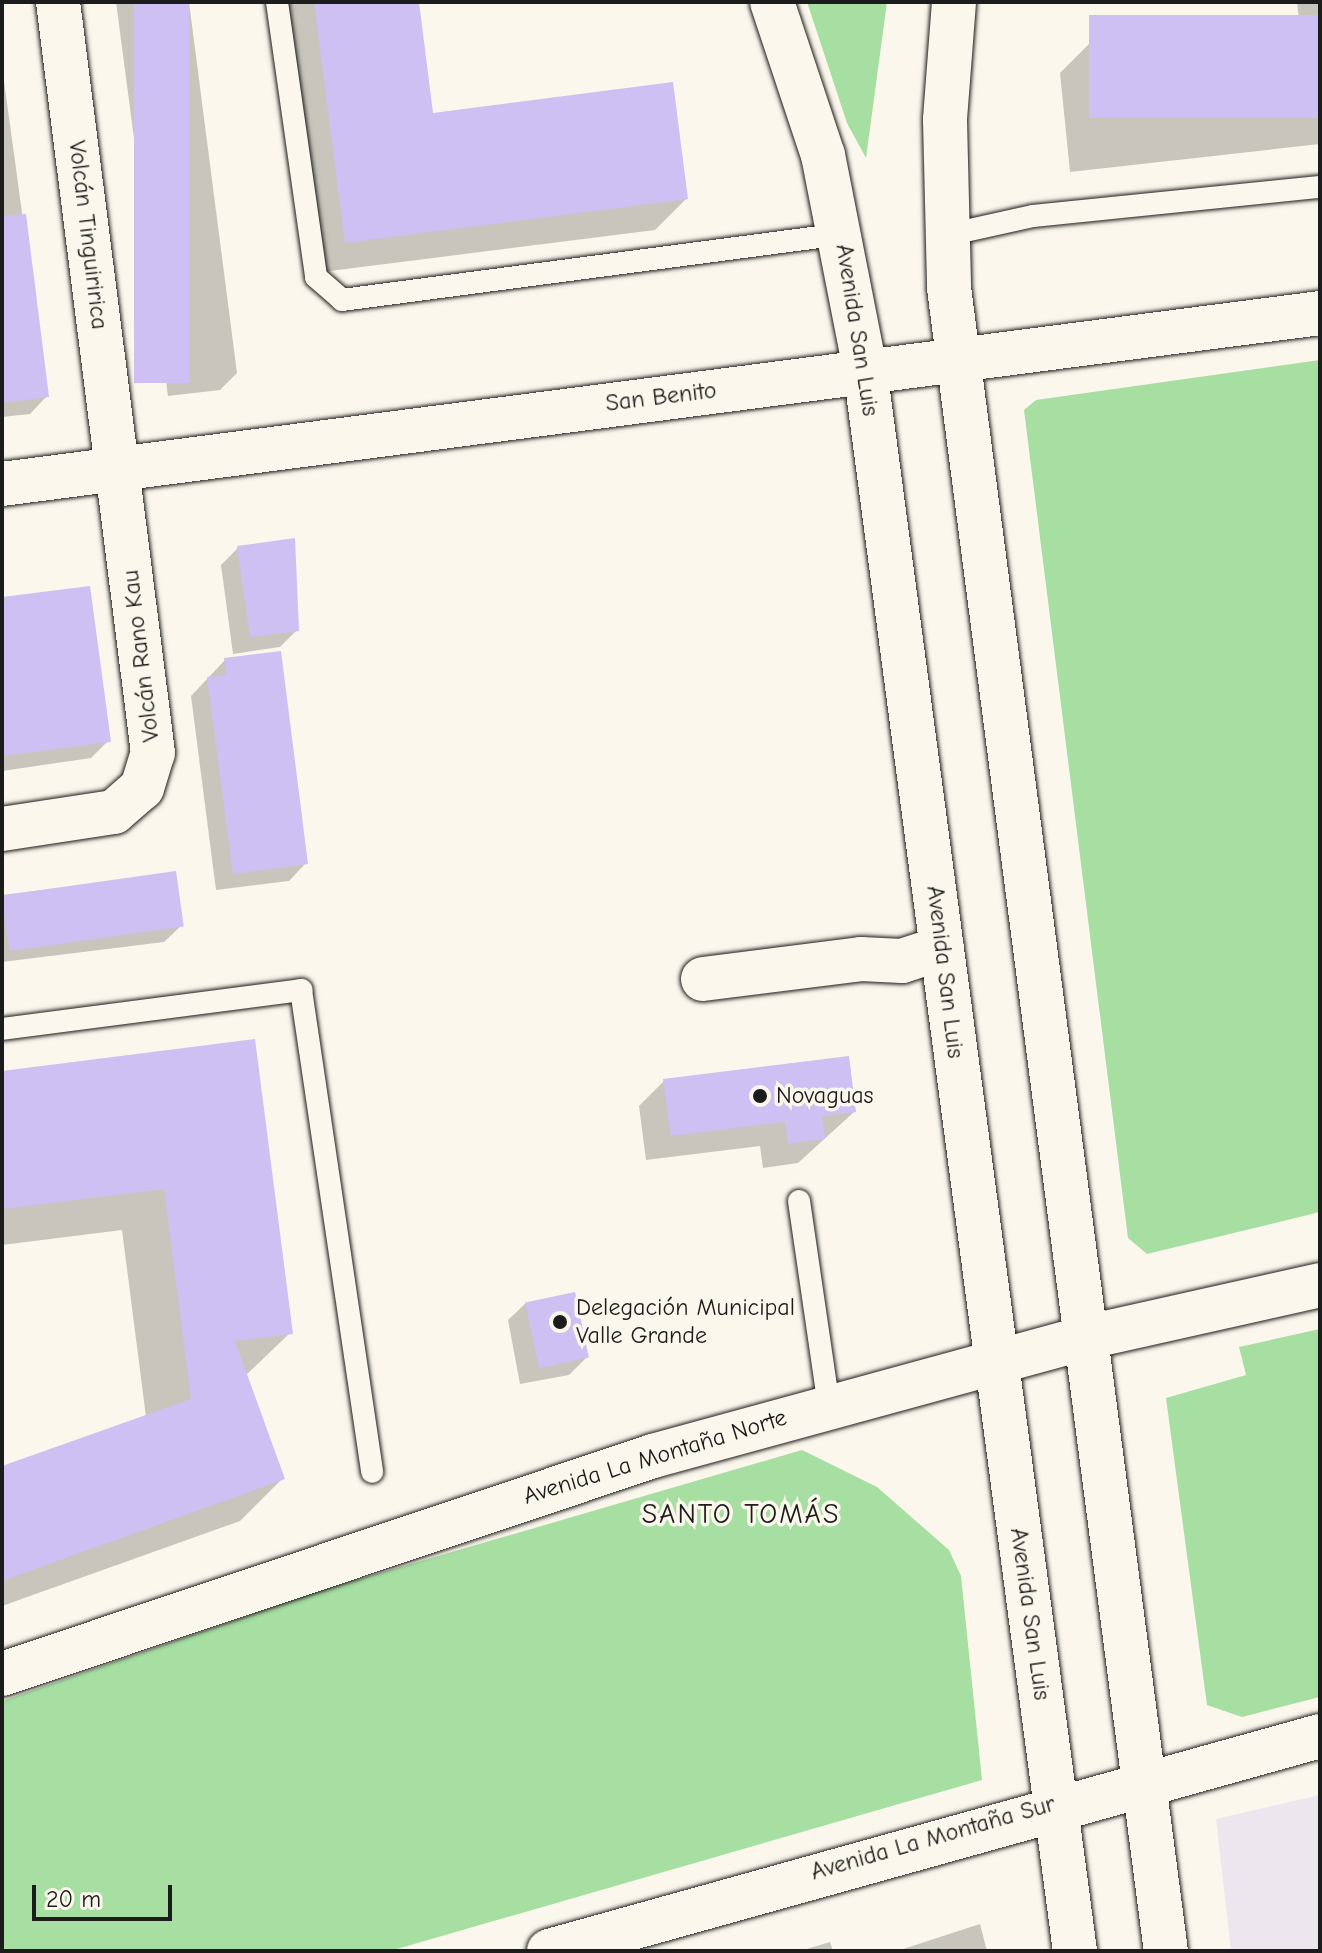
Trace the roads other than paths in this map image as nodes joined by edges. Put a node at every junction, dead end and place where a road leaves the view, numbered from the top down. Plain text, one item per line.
1 (58, 2) edge
2 (277, 2) edge
3 (772, 2) edge
4 (954, 2) edge
5 (1320, 187) edge
6 (842, 234) junction
7 (947, 235) junction
8 (1320, 313) edge
9 (961, 357) junction
10 (865, 369) junction
11 (118, 469) junction
12 (2, 484) edge
13 (2, 829) edge
14 (942, 948) junction
15 (703, 979) dead end
16 (2, 1029) edge
17 (799, 1201) dead end
18 (1320, 1285) edge
19 (1088, 1337) junction
20 (996, 1362) junction
21 (829, 1406) junction
22 (372, 1472) dead end
23 (2, 1674) edge
24 (1320, 1736) edge
25 (1143, 1780) junction
26 (1055, 1804) junction
27 (549, 1951) edge
28 (1075, 1951) edge
29 (1166, 1951) edge

1 - 11 street, Volcán Tinguiririca
2 - 6 lane
3 - 6 street, Avenida San Luis
4 - 7 street
5 - 7 lane
6 - 10 street, Avenida San Luis
7 - 9 street
8 - 9 street, San Benito
9 - 10 street, San Benito
9 - 19 street
10 - 11 street, San Benito
10 - 14 street, Avenida San Luis
11 - 12 street, San Benito
11 - 13 street, Volcán Rano Kau
14 - 15 street
14 - 20 street, Avenida San Luis
16 - 22 lane
17 - 21 lane
18 - 19 street, Avenida La Montaña Norte
19 - 20 street, Avenida La Montaña Norte
19 - 25 street
20 - 21 street, Avenida La Montaña Norte
20 - 26 street, Avenida San Luis
21 - 23 street, Avenida La Montaña Norte
24 - 25 street, Avenida La Montaña Sur
25 - 26 street, Avenida La Montaña Sur
25 - 29 street
26 - 27 street, Avenida La Montaña Sur
26 - 28 street, Avenida San Luis

